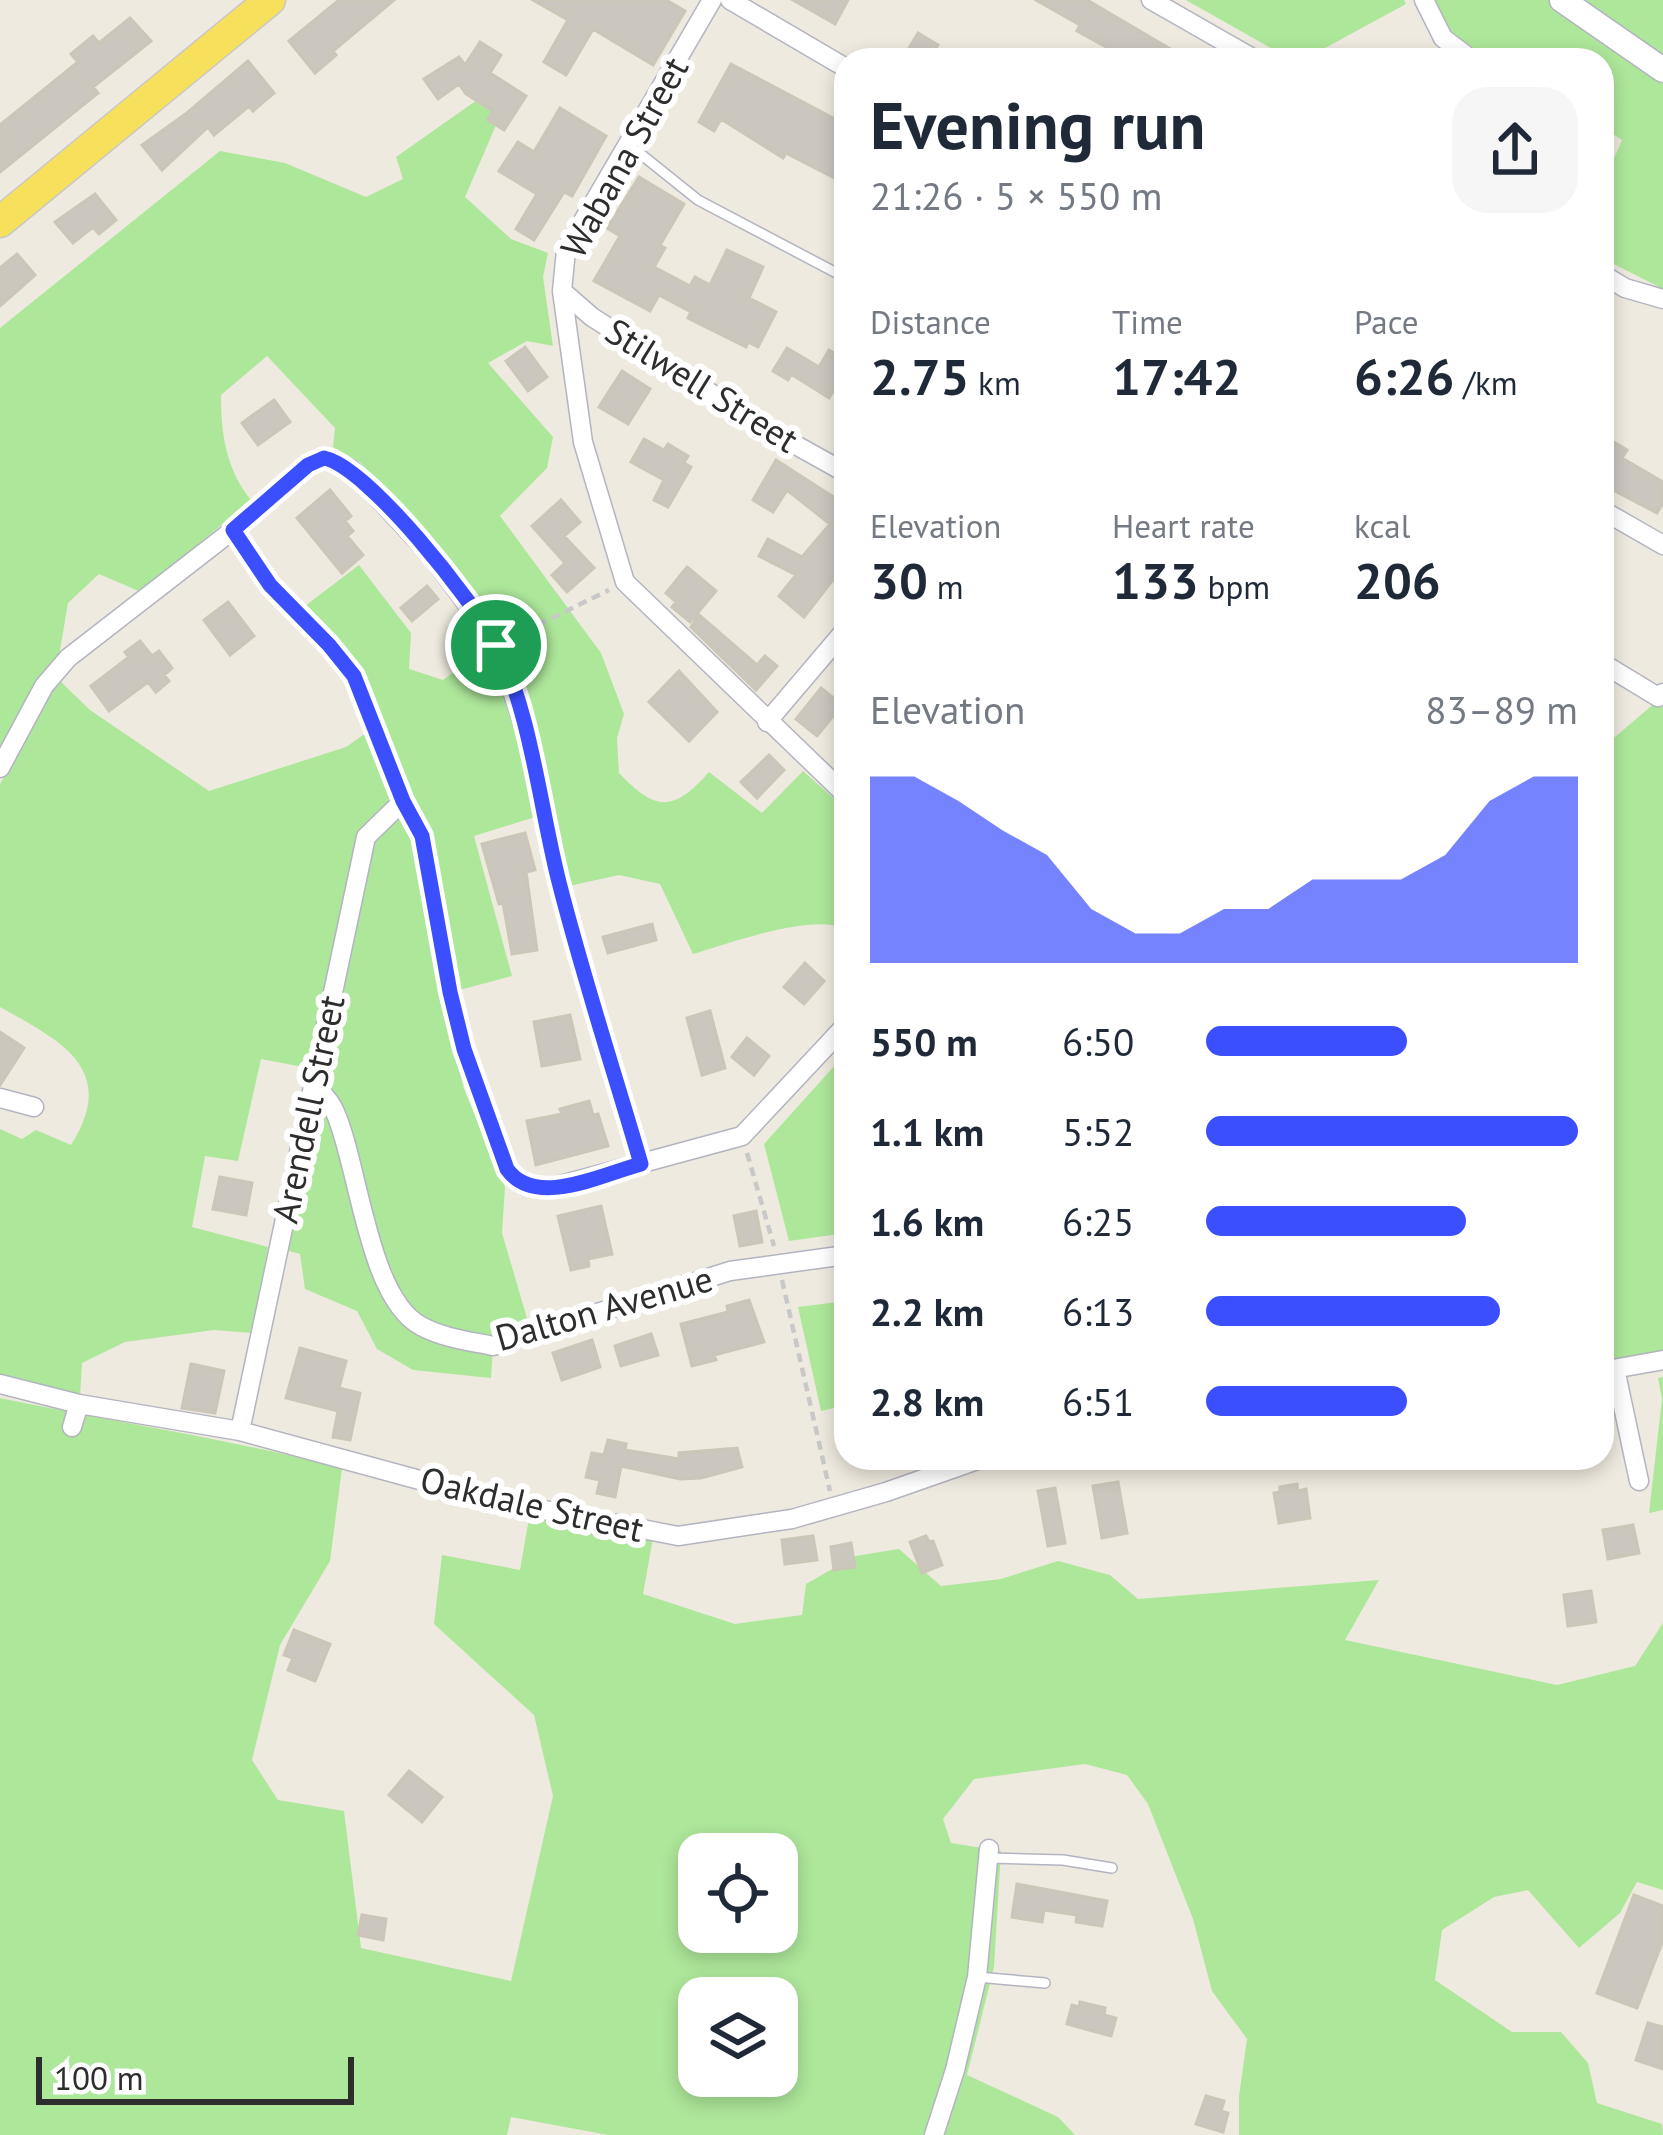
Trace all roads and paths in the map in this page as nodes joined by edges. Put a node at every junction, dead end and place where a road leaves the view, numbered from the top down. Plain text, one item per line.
1 (270, 0) edge
2 (712, 0) edge
3 (730, 0) edge
4 (1151, 0) edge
5 (1424, 0) edge
6 (1562, 0) edge
7 (1235, 48) edge
8 (1456, 48) edge
9 (834, 61) edge
10 (1663, 70) edge
11 (627, 143) junction
12 (0, 222) edge
13 (834, 272) edge
14 (1614, 282) edge
15 (562, 291) junction
16 (1663, 298) edge
17 (834, 466) edge
18 (1614, 517) edge
19 (233, 530) junction
20 (1663, 545) edge
21 (625, 582) junction
22 (834, 643) edge
23 (496, 645) junction
24 (1614, 670) edge
25 (1660, 695) edge
26 (766, 722) junction
27 (0, 768) edge
28 (834, 784) edge
29 (403, 801) junction
30 (834, 1038) edge
31 (312, 1082) junction
32 (0, 1098) edge
33 (34, 1107) dead end
34 (742, 1136) junction
35 (641, 1164) junction
36 (834, 1257) edge
37 (779, 1264) junction
38 (1663, 1360) edge
39 (1614, 1369) edge
40 (0, 1384) edge
41 (1614, 1391) edge
42 (79, 1405) junction
43 (72, 1427) dead end
44 (240, 1432) junction
45 (949, 1470) edge
46 (1640, 1481) dead end
47 (833, 1503) dead end
48 (988, 1854) joint
49 (1112, 1868) dead end
50 (977, 1977) junction
51 (1046, 1983) dead end
52 (934, 2135) edge

1 - 12 main road
2 - 11 street, Wabana Street
3 - 9 street
4 - 7 street
5 - 8 street
6 - 10 street
11 - 13 lane
11 - 15 street, Wabana Street
14 - 16 street
15 - 17 street, Stilwell Street
15 - 21 street, Wabana Street
18 - 20 street
19 - 23 street
19 - 27 street
19 - 29 street
21 - 23 path
21 - 26 street, Wabana Street
22 - 26 street
23 - 35 street
24 - 25 street
26 - 28 street, Wabana Street
29 - 31 street, Arendell Street
29 - 35 street
30 - 34 street
31 - 37 street, Dalton Avenue
31 - 44 street, Arendell Street
32 - 33 street
34 - 35 street
34 - 37 path
36 - 37 street, Dalton Avenue
37 - 47 path
38 - 39 street
40 - 42 street, Oakdale Street
41 - 46 street
42 - 43 street
42 - 44 street, Oakdale Street
44 - 45 street, Oakdale Street
48 - 49 lane
48 - 50 street
50 - 51 lane
50 - 52 street

